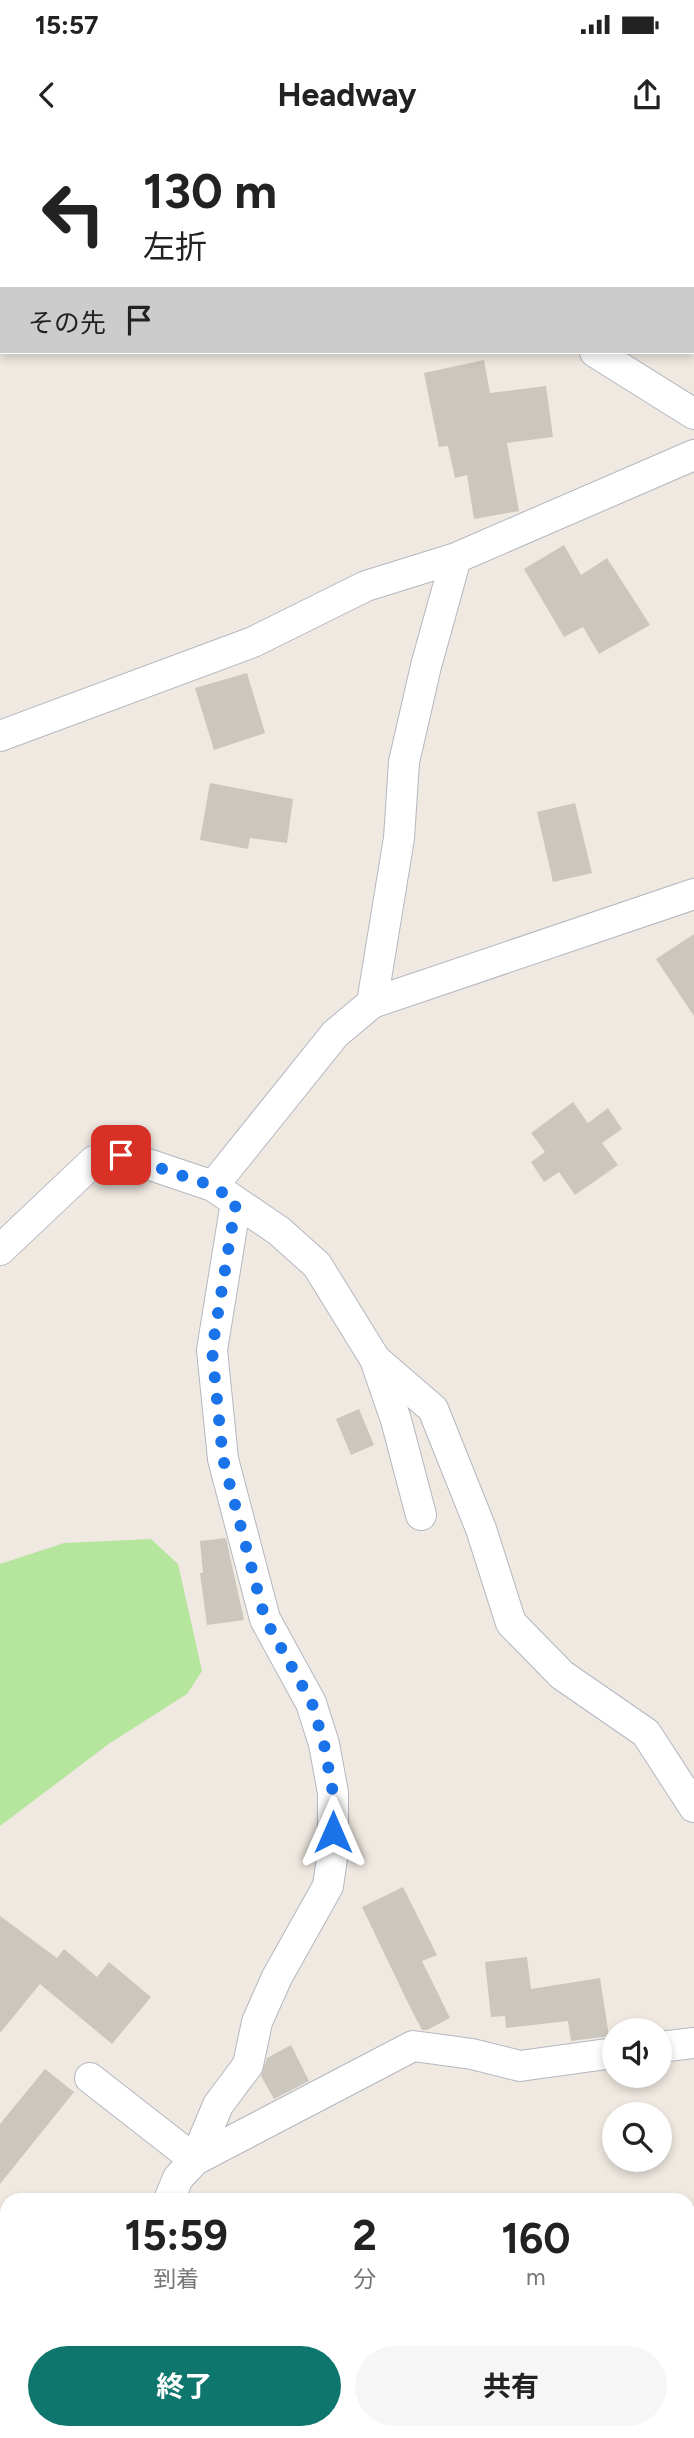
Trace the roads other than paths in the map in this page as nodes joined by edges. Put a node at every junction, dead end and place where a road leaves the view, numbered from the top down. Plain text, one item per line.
1 (598, 354) edge
2 (694, 414) edge
3 (694, 455) edge
4 (456, 558) junction
5 (0, 736) edge
6 (694, 894) edge
7 (372, 1003) junction
8 (225, 1194) junction
9 (0, 1250) edge
10 (375, 1359) junction
11 (421, 1514) dead end
12 (694, 1807) edge
13 (694, 2043) edge
14 (672, 2046) edge
15 (602, 2055) edge
16 (90, 2078) dead end
17 (195, 2160) junction
18 (172, 2193) edge

1 - 2 street
3 - 4 street
4 - 5 street
4 - 7 street
6 - 7 street
7 - 8 street
8 - 9 street
8 - 10 street
8 - 17 street
10 - 11 street
10 - 12 street
13 - 14 street
15 - 17 street
16 - 17 street
17 - 18 street

